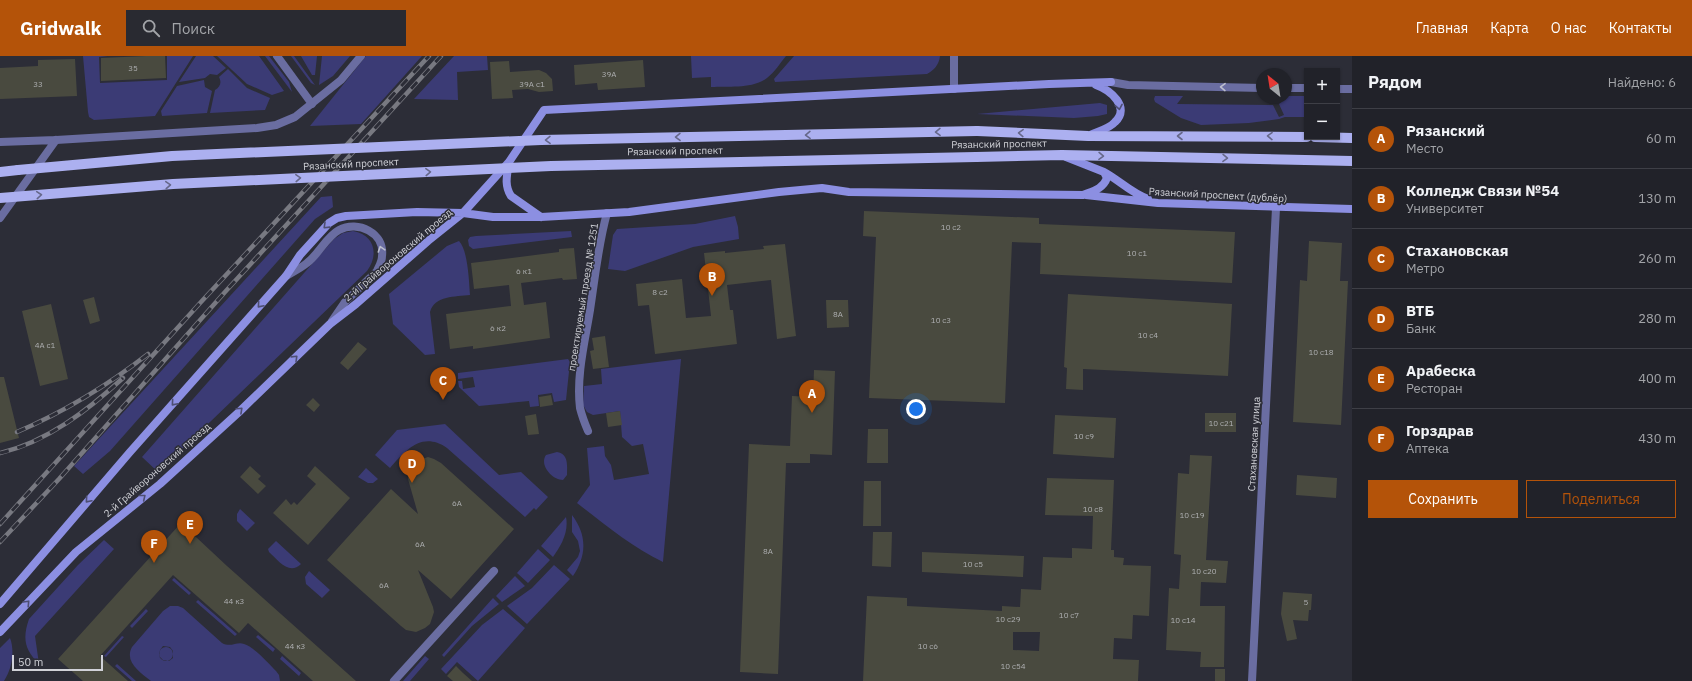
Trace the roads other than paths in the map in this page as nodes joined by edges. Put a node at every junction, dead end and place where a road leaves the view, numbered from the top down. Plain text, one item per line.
1 (277, 56) edge
2 (360, 56) edge
3 (954, 56) edge
4 (1111, 82) joint
5 (1092, 83) junction
6 (1256, 88) edge
7 (1292, 88) edge
8 (1304, 88) edge
9 (954, 89) junction
10 (1340, 89) edge
11 (1352, 89) edge
12 (312, 104) junction
13 (1088, 136) junction
14 (1304, 137) edge
15 (1340, 138) edge
16 (1352, 138) edge
17 (56, 140) junction
18 (0, 142) edge
19 (1062, 155) junction
20 (1352, 161) edge
21 (509, 162) junction
22 (0, 172) edge
23 (1104, 172) junction
24 (1083, 195) junction
25 (0, 198) edge
26 (1158, 203) junction
27 (1276, 208) junction
28 (1352, 209) edge
29 (463, 213) junction
30 (607, 213) junction
31 (541, 217) junction
32 (0, 218) edge
33 (286, 276) junction
34 (330, 324) junction
35 (588, 431) dead end
36 (494, 571) dead end
37 (0, 604) edge
38 (0, 632) edge
39 (394, 681) edge
40 (1252, 681) edge

1 - 12 street
2 - 12 street
3 - 9 street
4 - 5 main road
6 -> 4 street
5 - 9 main road
5 -> 13 main road
7 - 8 street
9 - 21 main road
10 - 11 street
12 - 17 street
14 -> 13 main road, Рязанский проспект
13 -> 22 main road, Рязанский проспект, bridge
15 - 16 main road
17 - 18 street
17 - 32 street
19 -> 20 main road, Рязанский проспект
19 - 23 main road
25 -> 19 main road, Рязанский проспект, bridge
21 - 29 main road
21 - 31 main road
23 - 24 main road
23 - 26 main road
24 - 26 main road, Рязанский проспект (дублёр)
24 - 30 main road, Рязанский проспект (дублёр)
26 - 27 main road, Рязанский проспект (дублёр)
27 - 28 main road, Рязанский проспект (дублёр)
27 - 40 street, Стахановская улица
29 - 31 main road, Рязанский проспект (дублёр)
29 -> 33 main road, 2-й Грайвороновский проезд
29 - 34 main road, 2-й Грайвороновский проезд
30 - 31 main road, Рязанский проспект (дублёр)
30 - 35 street, проектируемый проезд № 1251
34 -> 33 street
33 -> 37 main road, 2-й Грайвороновский проезд
38 -> 34 main road, 2-й Грайвороновский проезд
36 - 39 street

